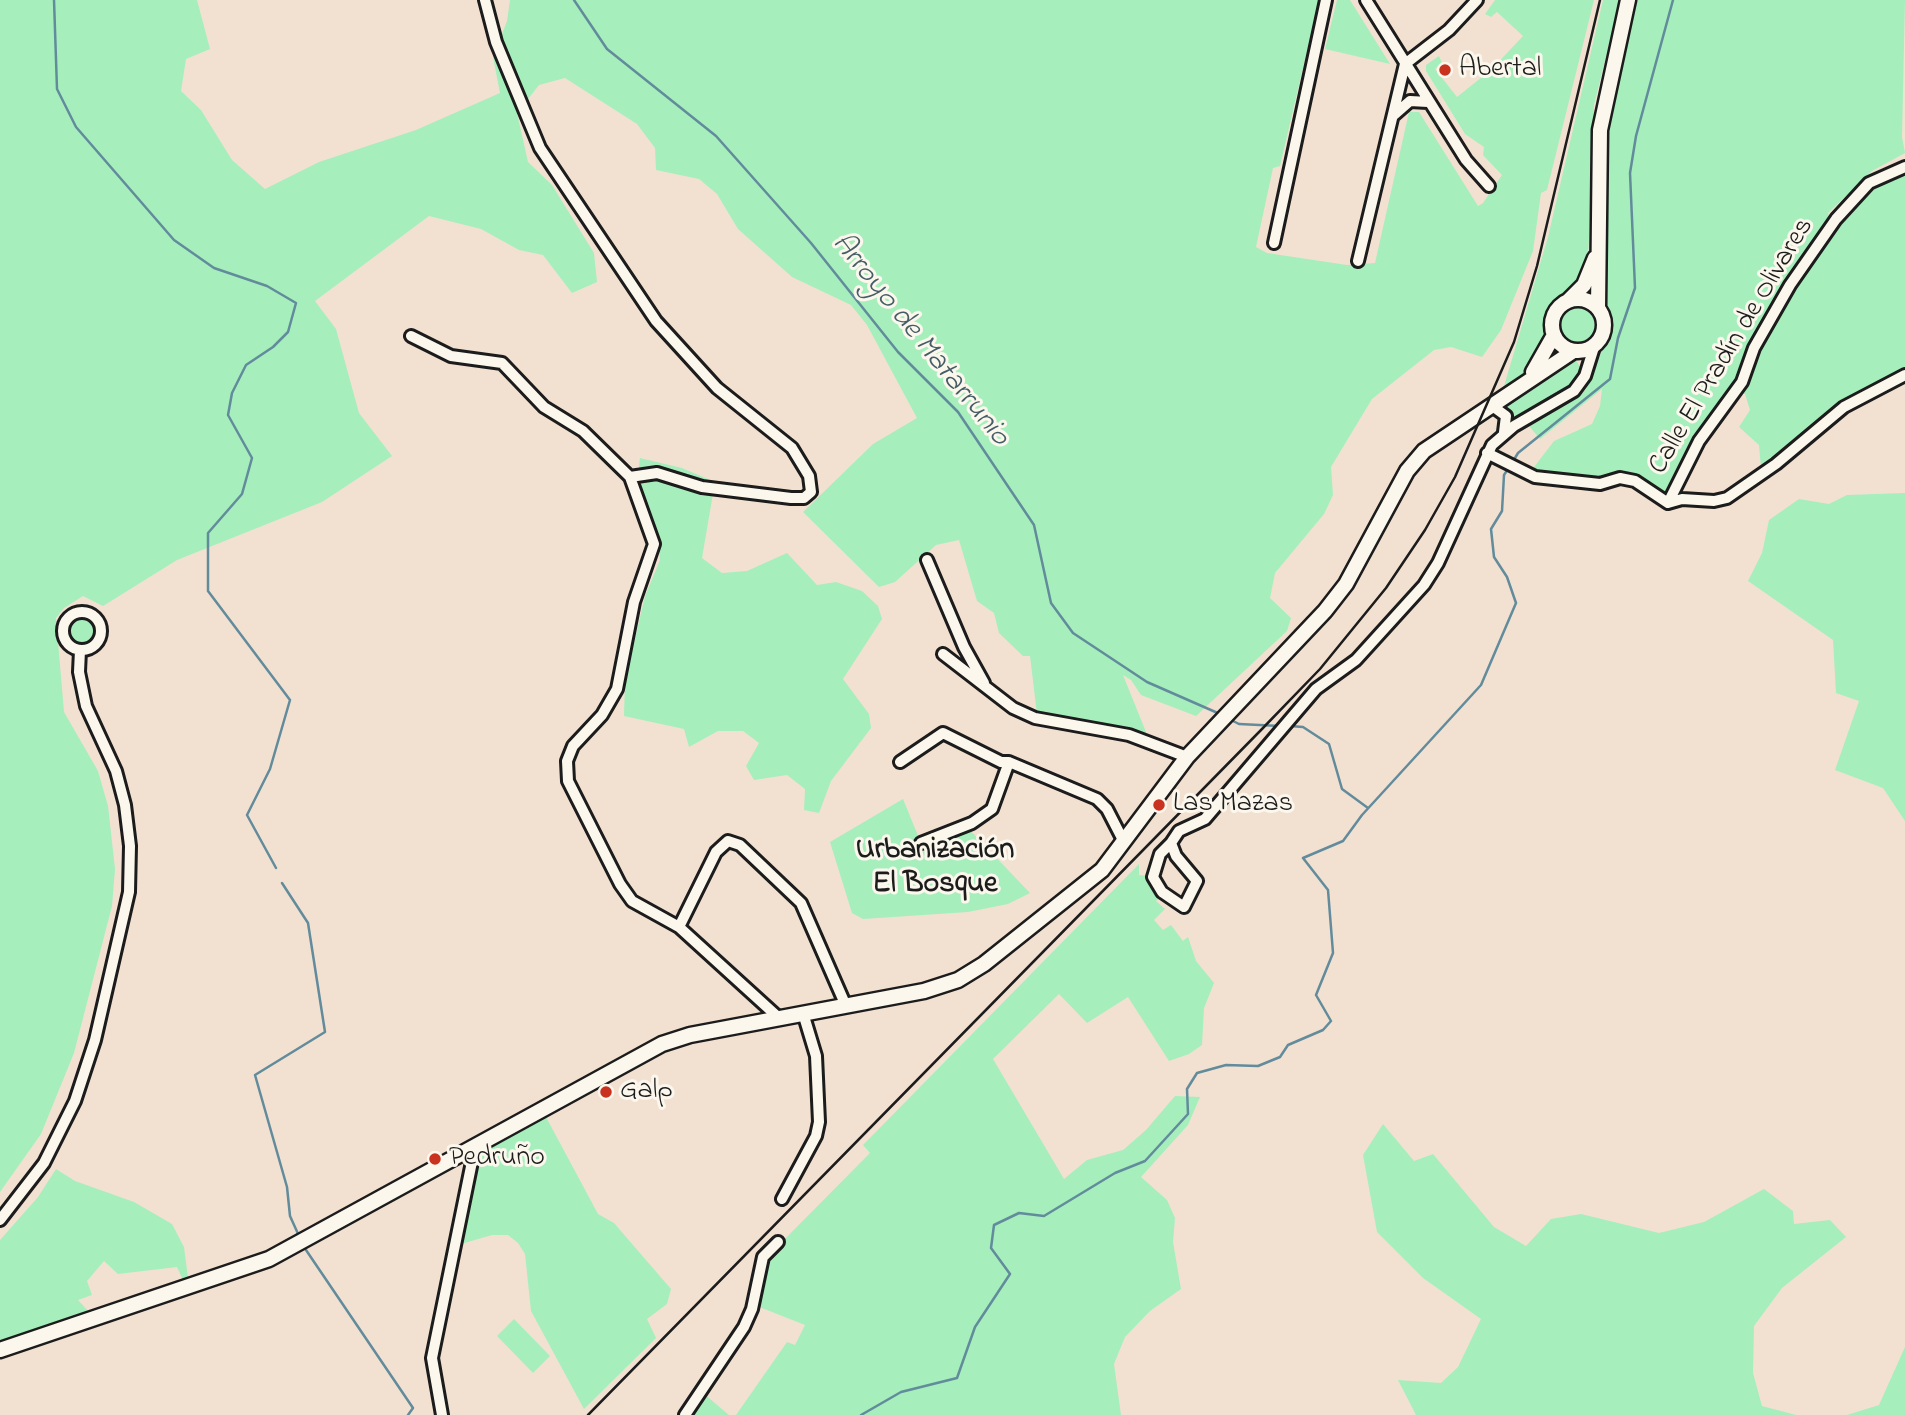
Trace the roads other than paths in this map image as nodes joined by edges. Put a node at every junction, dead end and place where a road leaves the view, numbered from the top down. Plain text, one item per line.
1 (485, 0) edge
2 (1326, 0) edge
3 (1366, 0) edge
4 (1477, 0) edge
5 (1628, 0) edge
6 (1405, 64) junction
7 (1429, 102) junction
8 (1392, 117) junction
9 (1905, 167) edge
10 (1489, 186) dead end
11 (1274, 243) dead end
12 (1599, 246) junction
13 (1358, 261) dead end
14 (1568, 301) junction
15 (1598, 309) junction
16 (1554, 335) junction
17 (411, 336) dead end
18 (1595, 344) junction
19 (1574, 352) junction
20 (1905, 375) edge
21 (1585, 376) junction
22 (1524, 384) junction
23 (1491, 405) junction
24 (1504, 432) junction
25 (1487, 453) junction
26 (630, 477) junction
27 (1668, 503) junction
28 (927, 560) dead end
29 (80, 650) dead end
30 (943, 654) dead end
31 (987, 689) junction
32 (1187, 757) junction
33 (900, 762) dead end
34 (1009, 762) junction
35 (1124, 842) junction
36 (921, 843) dead end
37 (1171, 843) junction
38 (679, 927) junction
39 (846, 1006) junction
40 (803, 1013) junction
41 (779, 1017) junction
42 (475, 1147) junction
43 (782, 1199) dead end
44 (0, 1220) edge
45 (779, 1242) dead end
46 (0, 1350) edge
47 (442, 1415) edge
48 (685, 1415) edge

1 - 26 street
2 - 11 street
3 - 6 street
4 - 6 street
5 - 12 street
6 - 7 street
6 - 8 street
7 - 8 street
7 - 10 street
8 - 13 street
9 - 27 street, Calle El Pradín de Olivares
12 - 14 street
12 - 15 street
14 - 15 street
14 - 16 street
15 - 18 street
16 - 19 street
16 - 22 street
17 - 26 street
18 - 19 street
18 - 21 street
19 - 21 street
19 - 22 street
20 - 27 street
21 - 24 street
22 - 23 street
23 - 24 street
23 - 32 street
24 - 25 street
25 - 27 street
25 - 37 street
26 - 38 street
28 - 31 street
29 - 44 street
30 - 31 street
31 - 32 street
32 - 35 street
33 - 34 street
34 - 35 street
34 - 36 street
35 - 39 street
37 - 37 street
38 - 39 street
38 - 41 street
39 - 40 street
40 - 41 street
40 - 43 street
41 - 42 street
42 - 46 street
42 - 47 street
45 - 48 street

